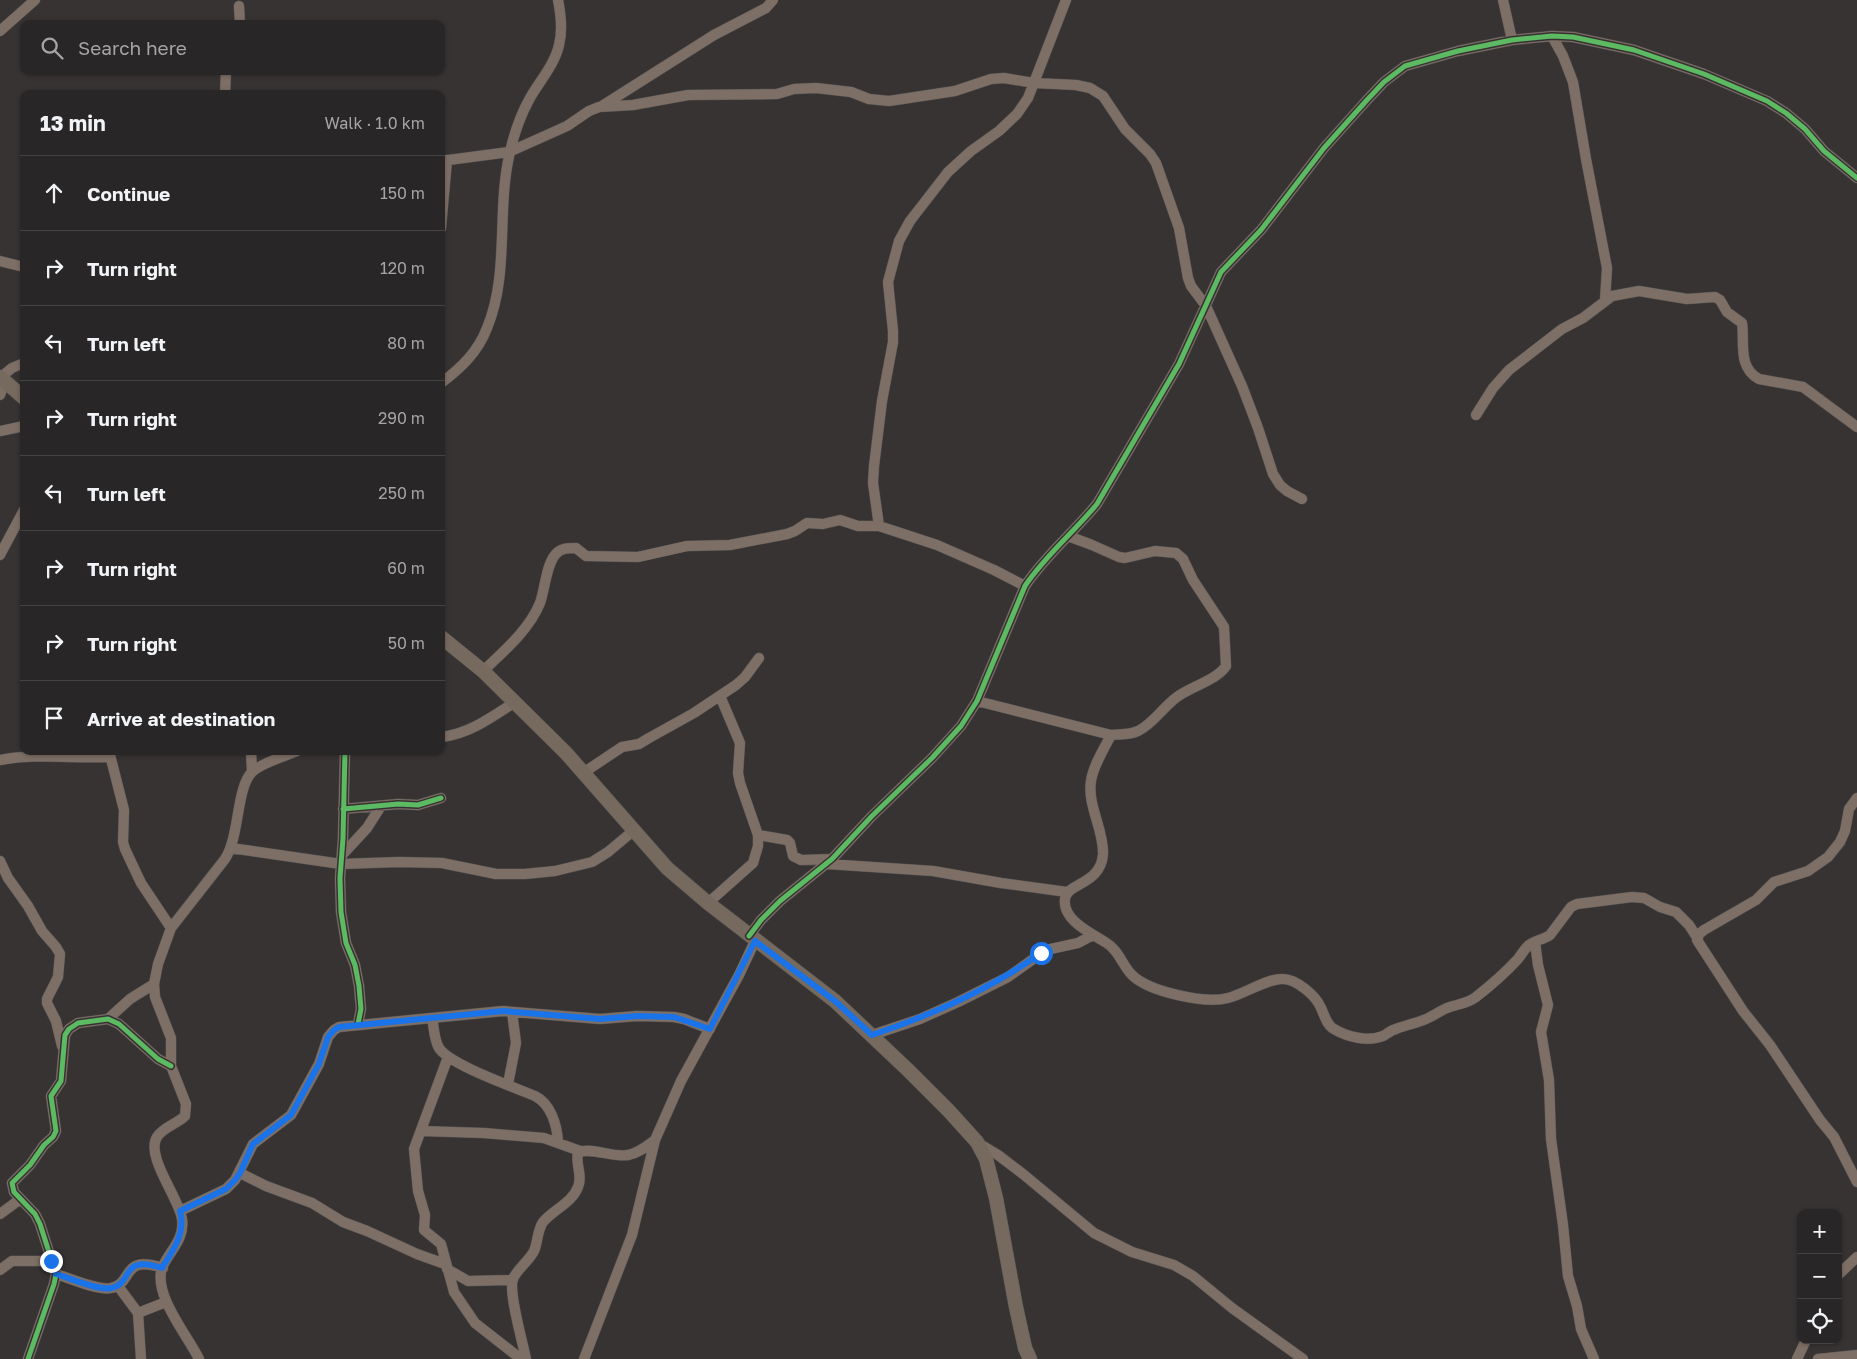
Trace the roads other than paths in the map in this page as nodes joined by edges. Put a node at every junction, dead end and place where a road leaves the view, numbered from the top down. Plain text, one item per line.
1 (35, 0) edge
2 (558, 0) edge
3 (773, 0) edge
4 (1066, 0) edge
5 (1503, 0) edge
6 (239, 6) dead end
7 (240, 20) edge
8 (0, 31) edge
9 (1552, 36) junction
10 (1512, 40) junction
11 (226, 75) edge
12 (1034, 83) junction
13 (226, 90) edge
14 (599, 107) junction
15 (509, 152) junction
16 (445, 161) edge
17 (1857, 178) edge
18 (0, 262) edge
19 (20, 267) edge
20 (1606, 300) junction
21 (1206, 306) junction
22 (20, 365) edge
23 (2, 378) edge
24 (445, 380) edge
25 (20, 394) edge
26 (0, 395) edge
27 (1476, 415) dead end
28 (20, 427) edge
29 (1857, 427) edge
30 (0, 431) edge
31 (1302, 499) dead end
32 (20, 520) edge
33 (880, 526) junction
34 (1068, 536) junction
35 (0, 555) edge
36 (1025, 586) junction
37 (445, 640) edge
38 (759, 658) dead end
39 (483, 671) junction
40 (720, 696) junction
41 (977, 700) junction
42 (515, 702) junction
43 (445, 735) edge
44 (1111, 735) junction
45 (29, 755) edge
46 (29, 755) edge
47 (100, 755) edge
48 (109, 755) edge
49 (251, 755) edge
50 (289, 755) edge
51 (345, 755) edge
52 (0, 760) edge
53 (252, 771) junction
54 (583, 774) junction
55 (442, 798) dead end
56 (1857, 798) edge
57 (381, 806) junction
58 (343, 809) junction
59 (633, 831) junction
60 (758, 835) junction
61 (231, 848) junction
62 (342, 859) junction
63 (0, 861) edge
64 (830, 862) junction
65 (1067, 892) junction
66 (708, 903) junction
67 (171, 928) junction
68 (1093, 935) junction
69 (752, 938) junction
70 (1698, 939) junction
71 (1535, 942) junction
72 (154, 984) junction
73 (512, 1012) junction
74 (432, 1018) junction
75 (108, 1019) junction
76 (358, 1024) junction
77 (710, 1029) junction
78 (872, 1035) junction
79 (63, 1049) junction
80 (448, 1057) junction
81 (171, 1066) junction
82 (508, 1084) junction
83 (421, 1131) junction
84 (655, 1140) junction
85 (558, 1142) junction
86 (977, 1142) junction
87 (580, 1151) junction
88 (240, 1173) junction
89 (1857, 1182) edge
90 (20, 1200) junction
91 (180, 1211) junction
92 (0, 1214) edge
93 (1857, 1257) edge
94 (51, 1261) junction
95 (446, 1267) junction
96 (162, 1268) junction
97 (0, 1270) edge
98 (1842, 1271) edge
99 (56, 1274) junction
100 (512, 1280) junction
101 (118, 1286) junction
102 (166, 1302) junction
103 (138, 1313) junction
104 (1804, 1344) edge
105 (1857, 1355) edge
106 (28, 1359) edge
107 (141, 1359) edge
108 (199, 1359) edge
109 (521, 1359) edge
110 (526, 1359) edge
111 (584, 1359) edge
112 (1030, 1359) edge
113 (1303, 1359) edge
114 (1594, 1359) edge
115 (1797, 1359) edge
116 (1818, 1359) edge

1 - 8 street
2 - 15 street
3 - 14 street
4 - 12 street
5 - 10 street
6 - 7 street
9 - 10 street
9 - 17 street
9 - 20 street
10 - 21 street
11 - 13 street
12 - 14 street
12 - 21 street
12 - 33 street
14 - 15 street
15 - 16 street
15 - 24 street
18 - 19 street
20 - 27 street
20 - 29 street
21 - 31 street
21 - 34 street
22 - 23 street
23 - 25 street
23 - 26 street
28 - 30 street
32 - 35 street
33 - 36 street
33 - 39 street
34 - 36 street
34 - 44 street
36 - 41 street
37 - 39 street
38 - 40 street
39 - 42 street
40 - 54 street
40 - 60 street
41 - 44 street
41 - 64 street
42 - 43 street
42 - 54 street
44 - 65 street
45 - 52 street
46 - 47 street
48 - 67 street
49 - 53 street
50 - 53 street
51 - 58 street
53 - 61 street
54 - 59 street
55 - 57 street
56 - 70 street
57 - 58 street
57 - 62 street
58 - 62 street
59 - 62 street
59 - 66 street
60 - 64 street
60 - 66 street
61 - 62 street
61 - 67 street
62 - 76 street
63 - 79 street
64 - 65 street
64 - 69 street
65 - 68 street
66 - 69 street
67 - 72 street
68 - 71 street
68 - 78 street
69 - 77 street
69 - 78 street
70 - 71 street
70 - 89 street
71 - 114 street
72 - 75 street
72 - 81 street
73 - 74 street
73 - 77 street
73 - 82 street
74 - 76 street
74 - 80 street
75 - 79 street
75 - 81 street
76 - 88 street
77 - 84 street
78 - 86 street
79 - 90 street
80 - 82 street
80 - 83 street
81 - 91 street
82 - 85 street
83 - 85 street
83 - 95 street
84 - 87 street
84 - 111 street
85 - 87 street
86 - 112 street
86 - 113 street
87 - 100 street
88 - 91 street
88 - 95 street
90 - 92 street
90 - 94 street
91 - 96 street
93 - 98 street
94 - 97 street
94 - 99 street
95 - 100 street
95 - 109 street
96 - 101 street
96 - 102 street
99 - 101 street
99 - 106 street
100 - 110 street
101 - 103 street
102 - 103 street
102 - 108 street
103 - 107 street
104 - 115 street
105 - 116 street

